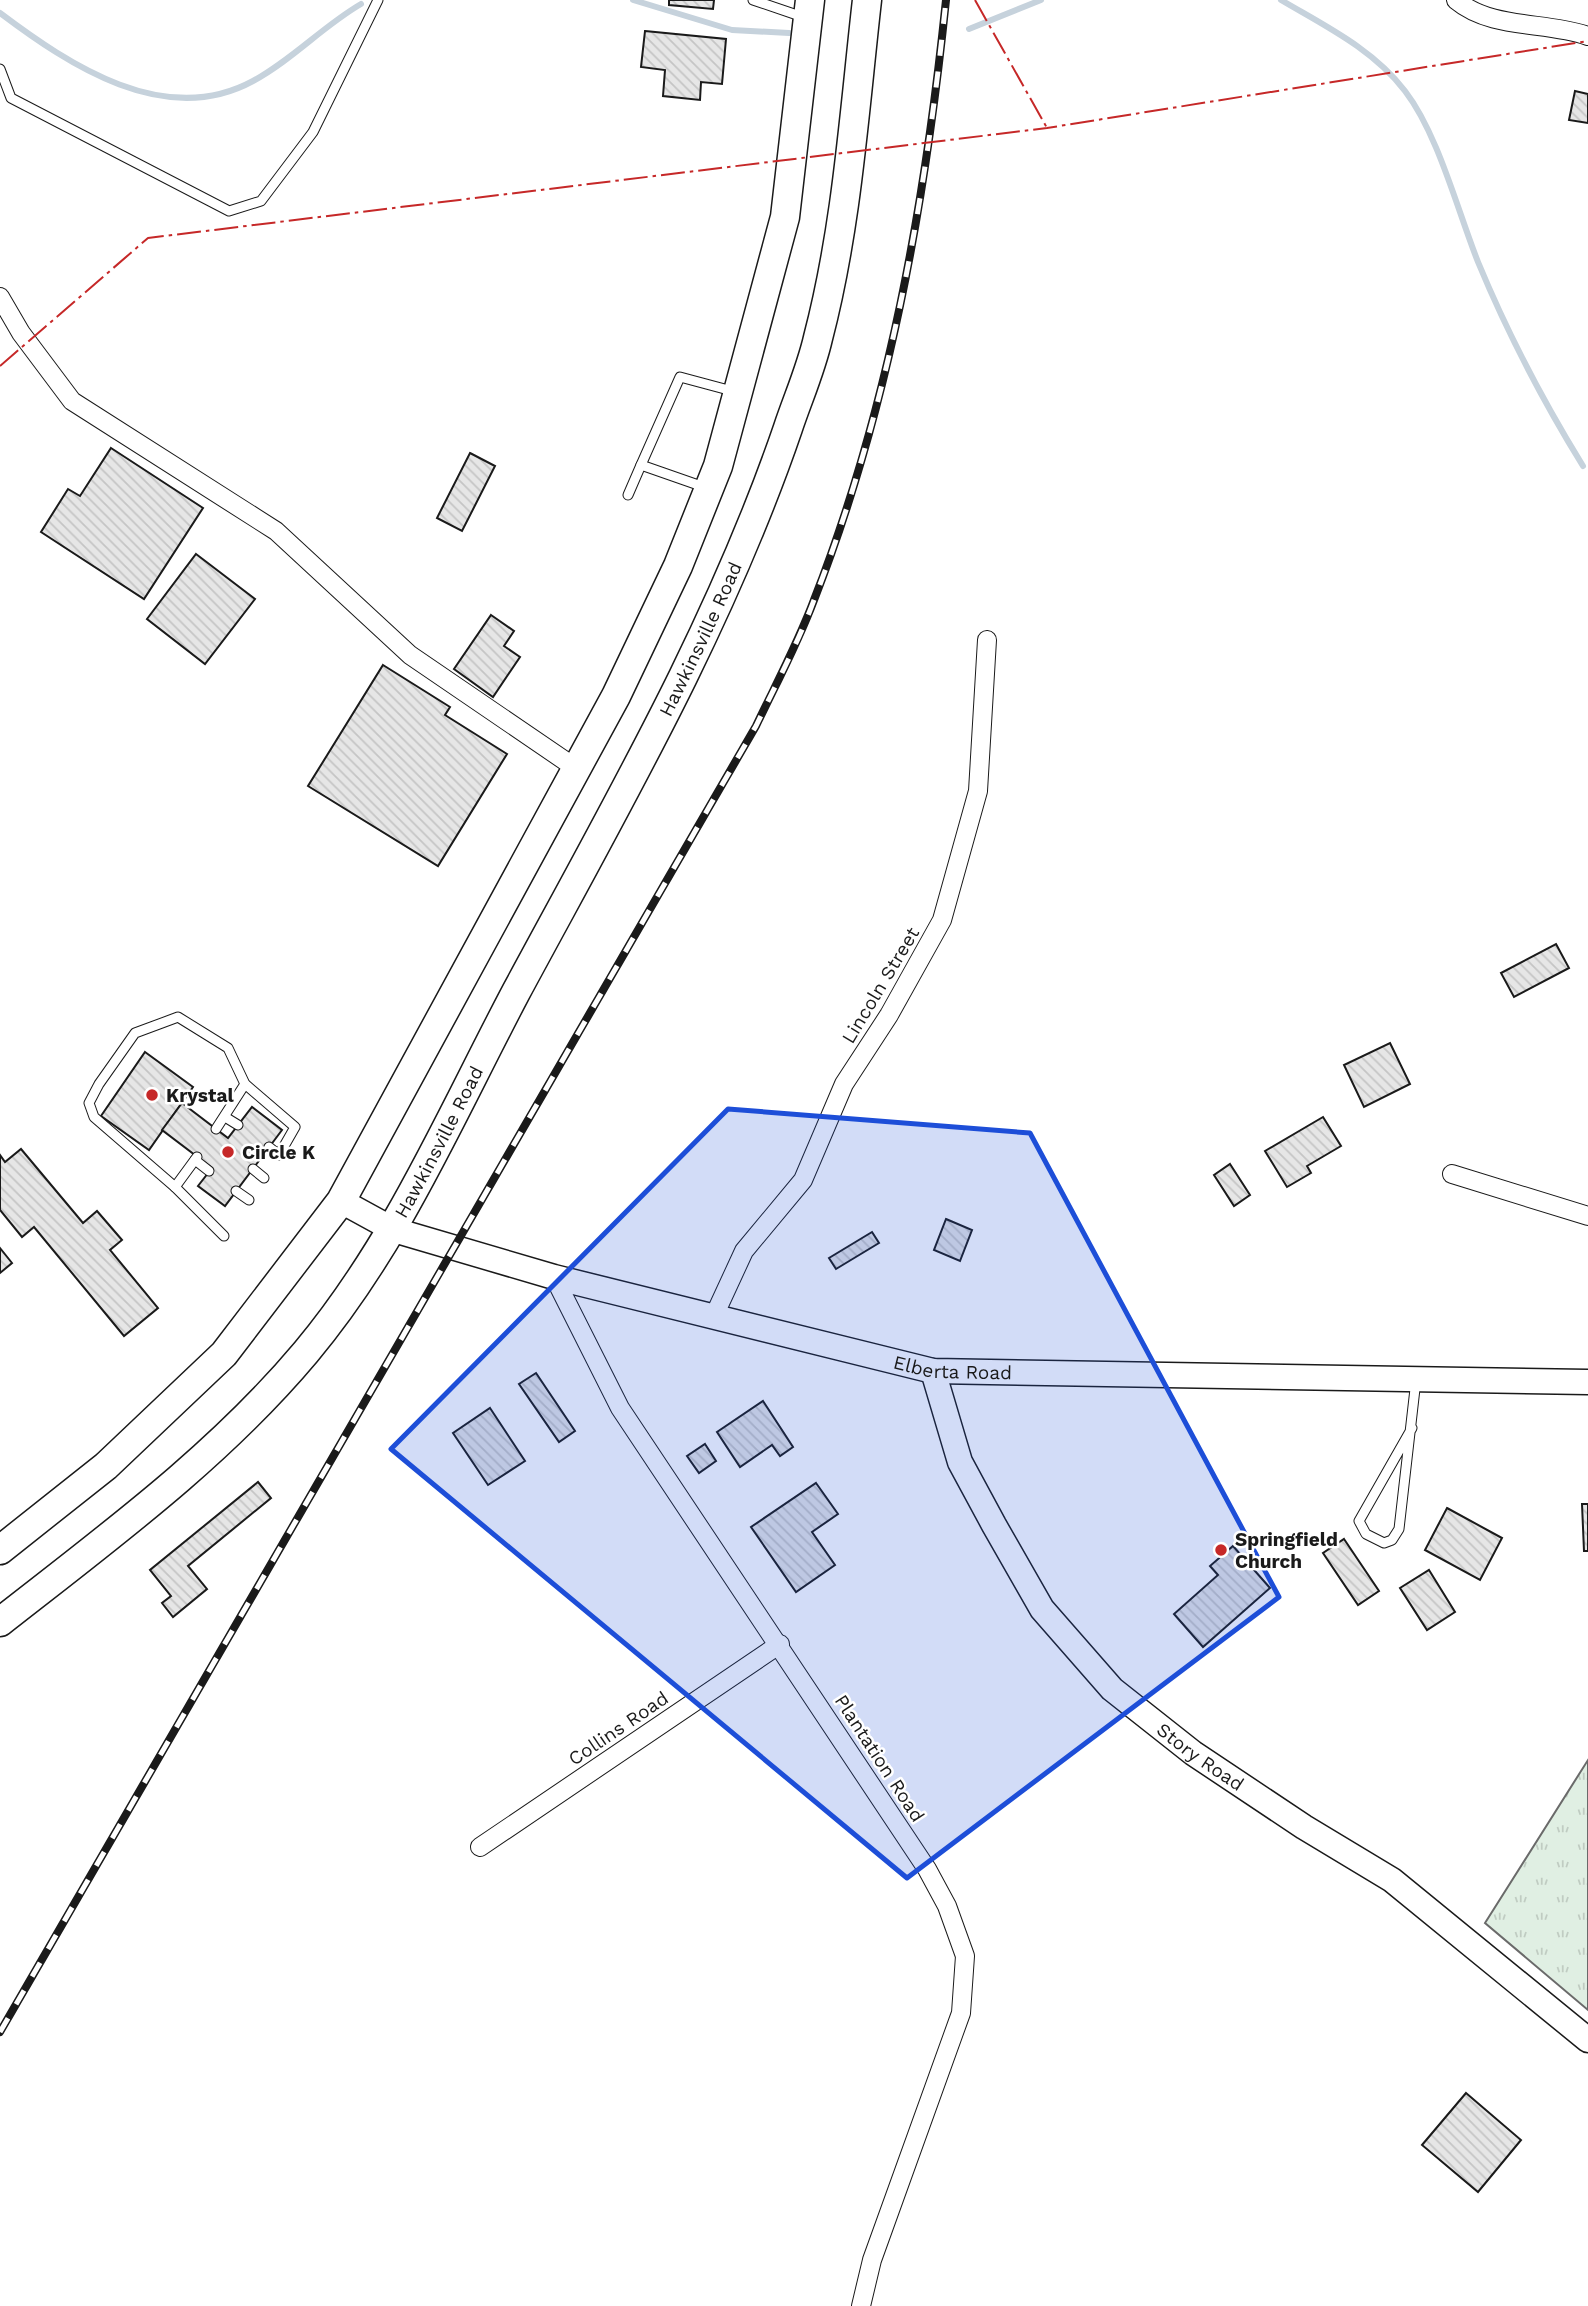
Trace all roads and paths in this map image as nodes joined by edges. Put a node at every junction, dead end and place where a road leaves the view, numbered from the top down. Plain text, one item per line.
1 (378, 0) edge
2 (753, 0) edge
3 (867, 0) edge
4 (1456, 0) edge
5 (809, 10) edge
6 (1588, 36) edge
7 (0, 69) edge
8 (0, 297) edge
9 (738, 392) junction
10 (641, 465) junction
11 (709, 488) junction
12 (628, 495) dead end
13 (987, 640) dead end
14 (577, 769) junction
15 (245, 1084) junction
16 (225, 1116) junction
17 (238, 1125) dead end
18 (216, 1129) dead end
19 (269, 1147) dead end
20 (253, 1169) dead end
21 (209, 1171) dead end
22 (1452, 1174) dead end
23 (264, 1178) dead end
24 (175, 1187) junction
25 (236, 1191) dead end
26 (249, 1200) dead end
27 (341, 1201) junction
28 (1588, 1216) edge
29 (394, 1230) junction
30 (223, 1236) dead end
31 (554, 1277) junction
32 (714, 1316) junction
33 (933, 1371) junction
34 (1416, 1379) junction
35 (1588, 1382) edge
36 (1412, 1428) junction
37 (0, 1550) edge
38 (0, 1622) edge
39 (780, 1644) junction
40 (480, 1847) dead end
41 (1588, 2040) edge
42 (861, 2306) edge

1 - 7 lane
2 - 5 lane
3 - 29 main road, Hawkinsville Road
4 - 6 street
5 - 9 main road
8 - 14 street
9 - 10 lane
9 - 11 main road
10 - 11 lane
10 - 12 lane
11 - 14 main road
13 - 32 street, Lincoln Street
14 - 27 main road
15 - 16 lane
15 - 19 lane
15 - 24 lane
16 - 17 lane
16 - 18 lane
20 - 23 lane
21 - 24 lane
22 - 28 street
24 - 30 lane
25 - 26 lane
27 - 29 street, Elberta Road
27 - 37 main road
29 - 31 street, Elberta Road
29 - 38 main road, Hawkinsville Road
31 - 32 street, Elberta Road
31 - 39 street, Plantation Road
32 - 33 street, Elberta Road
33 - 34 street, Elberta Road
33 - 41 street, Story Road
34 - 35 street, Elberta Road
34 - 36 lane
36 - 36 lane
39 - 40 street, Collins Road
39 - 42 street, Plantation Road

